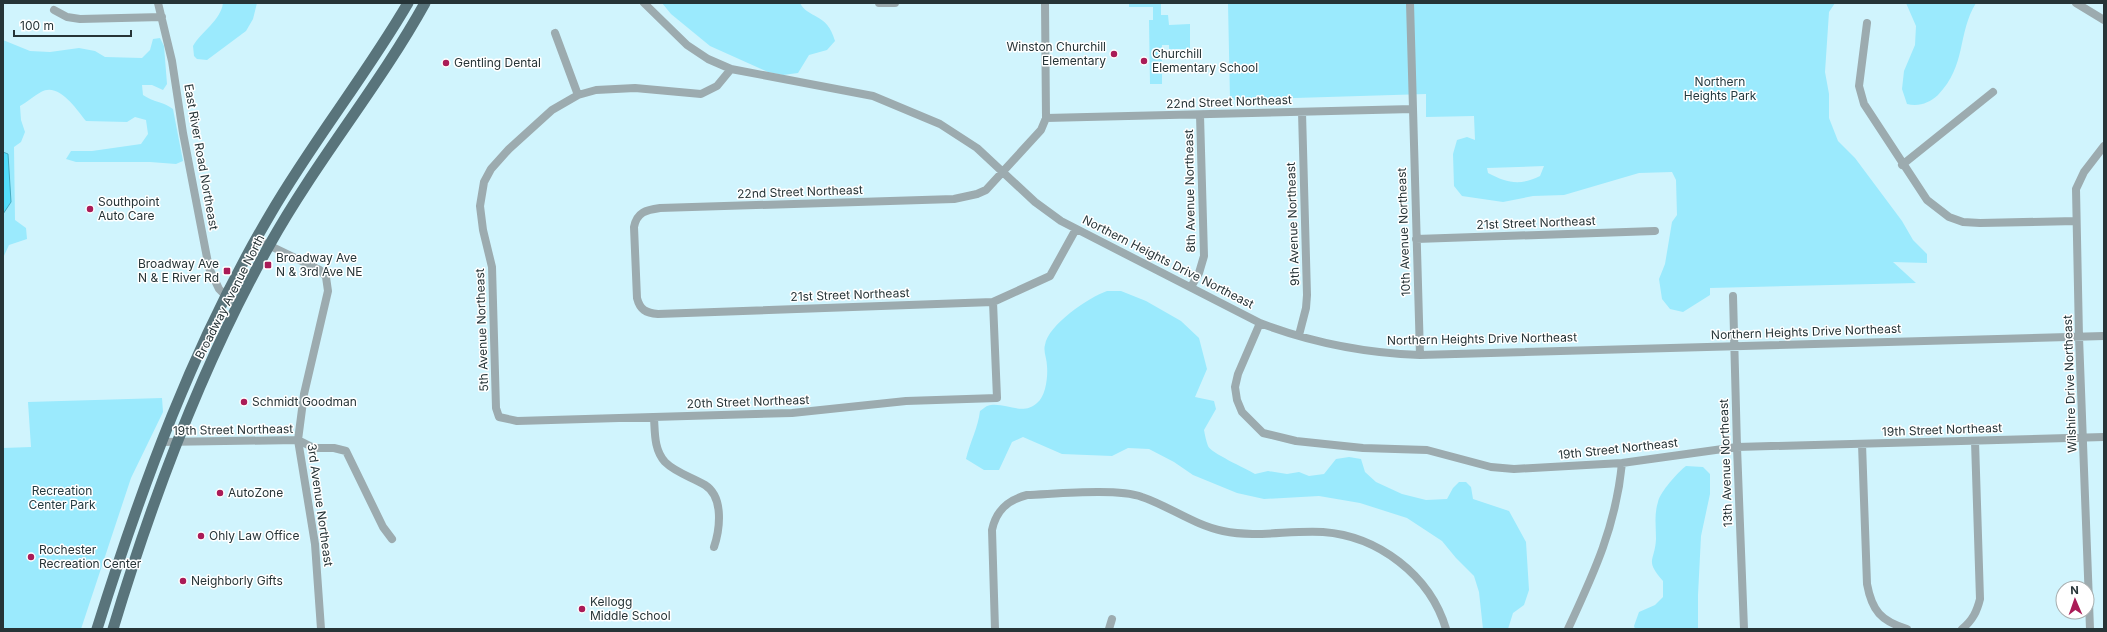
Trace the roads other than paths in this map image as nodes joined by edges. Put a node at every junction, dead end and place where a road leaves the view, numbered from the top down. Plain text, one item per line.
1 (158, 3) edge
2 (408, 3) edge
3 (425, 3) edge
4 (644, 3) edge
5 (879, 3) edge
6 (895, 3) edge
7 (1045, 3) edge
8 (1410, 3) edge
9 (2076, 3) edge
10 (54, 10) dead end
11 (162, 17) junction
12 (2104, 20) edge
13 (1868, 23) dead end
14 (555, 33) dead end
15 (731, 69) junction
16 (1993, 92) dead end
17 (578, 95) junction
18 (1413, 108) junction
19 (1302, 112) junction
20 (1200, 115) junction
21 (1046, 118) junction
22 (2104, 146) edge
23 (1902, 165) junction
24 (1004, 172) junction
25 (2076, 221) junction
26 (1076, 229) junction
27 (1656, 231) dead end
28 (256, 239) junction
29 (1416, 239) junction
30 (270, 245) junction
31 (635, 262) joint
32 (1191, 287) junction
33 (1733, 296) dead end
34 (225, 297) junction
35 (993, 302) junction
36 (238, 307) junction
37 (1260, 323) junction
38 (1299, 335) junction
39 (2104, 336) edge
40 (2079, 337) junction
41 (1735, 346) junction
42 (1420, 355) junction
43 (499, 417) joint
44 (654, 418) junction
45 (2084, 437) junction
46 (2104, 437) edge
47 (298, 440) junction
48 (1975, 441) junction
49 (161, 442) junction
50 (177, 442) junction
51 (1862, 444) junction
52 (1737, 447) junction
53 (1622, 463) junction
54 (392, 540) dead end
55 (714, 547) dead end
56 (1112, 619) dead end
57 (97, 629) edge
58 (113, 629) edge
59 (321, 629) edge
60 (995, 629) edge
61 (1109, 629) edge
62 (1446, 629) edge
63 (1568, 629) edge
64 (1744, 629) edge
65 (1907, 629) edge
66 (1962, 629) edge
67 (2090, 629) edge

1 - 11 street, East River Road Northeast
2 - 28 main road, Broadway Avenue North
3 - 30 main road, Broadway Avenue North
4 - 15 street, Northern Heights Drive Northeast
5 - 6 street
7 - 21 street
8 - 18 street, 10th Avenue Northeast
9 - 12 street
10 - 11 street
11 - 34 street, East River Road Northeast
13 - 23 street
14 - 17 street
15 - 17 street, 5th Avenue Northeast
15 - 24 street, Northern Heights Drive Northeast
16 - 23 street
17 - 43 street, 5th Avenue Northeast
18 - 19 street, 22nd Street Northeast
18 - 29 street, 10th Avenue Northeast
19 - 20 street, 22nd Street Northeast
19 - 38 street, 9th Avenue Northeast
20 - 21 street, 22nd Street Northeast
20 - 32 street, 8th Avenue Northeast
21 - 24 street
22 - 25 street, Wilshire Drive Northeast
23 - 25 street
24 - 26 street, Northern Heights Drive Northeast
24 - 31 street, 22nd Street Northeast
25 - 40 street, Wilshire Drive Northeast
26 - 32 street, Northern Heights Drive Northeast
26 - 35 street, 21st Street Northeast
27 - 29 street, 21st Street Northeast
28 - 30 street, 3rd Avenue Northeast
28 - 34 main road, Broadway Avenue North
29 - 42 street, 10th Avenue Northeast
30 - 36 main road, Broadway Avenue North
30 - 47 street, 3rd Avenue Northeast
31 - 35 street, 21st Street Northeast
32 - 37 street, Northern Heights Drive Northeast
33 - 41 street, 13th Avenue Northeast
34 - 36 street, East River Road Northeast
34 - 49 main road, Broadway Avenue North
35 - 44 street, 20th Street Northeast
36 - 50 main road, Broadway Avenue North
37 - 38 street, Northern Heights Drive Northeast
37 - 53 street, 19th Street Northeast
38 - 42 street, Northern Heights Drive Northeast
39 - 40 street, Northern Heights Drive Northeast
40 - 41 street, Northern Heights Drive Northeast
40 - 45 street, Wilshire Drive Northeast
41 - 42 street, Northern Heights Drive Northeast
41 - 52 street, 13th Avenue Northeast
43 - 44 street, 20th Street Northeast
44 - 55 street
45 - 46 street, 19th Street Northeast
45 - 48 street, 19th Street Northeast
45 - 67 street, Wilshire Drive Northeast
47 - 50 street, 19th Street Northeast
47 - 54 street, 19th Street Northeast
47 - 59 street, 3rd Avenue Northeast
48 - 51 street, 19th Street Northeast
48 - 66 street
49 - 50 street, 19th Street Northeast
49 - 57 main road, Broadway Avenue North
50 - 58 main road, Broadway Avenue North
51 - 52 street, 19th Street Northeast
51 - 65 street
52 - 53 street, 19th Street Northeast
52 - 64 street, 13th Avenue Northeast
53 - 63 street
56 - 61 street
60 - 62 street

